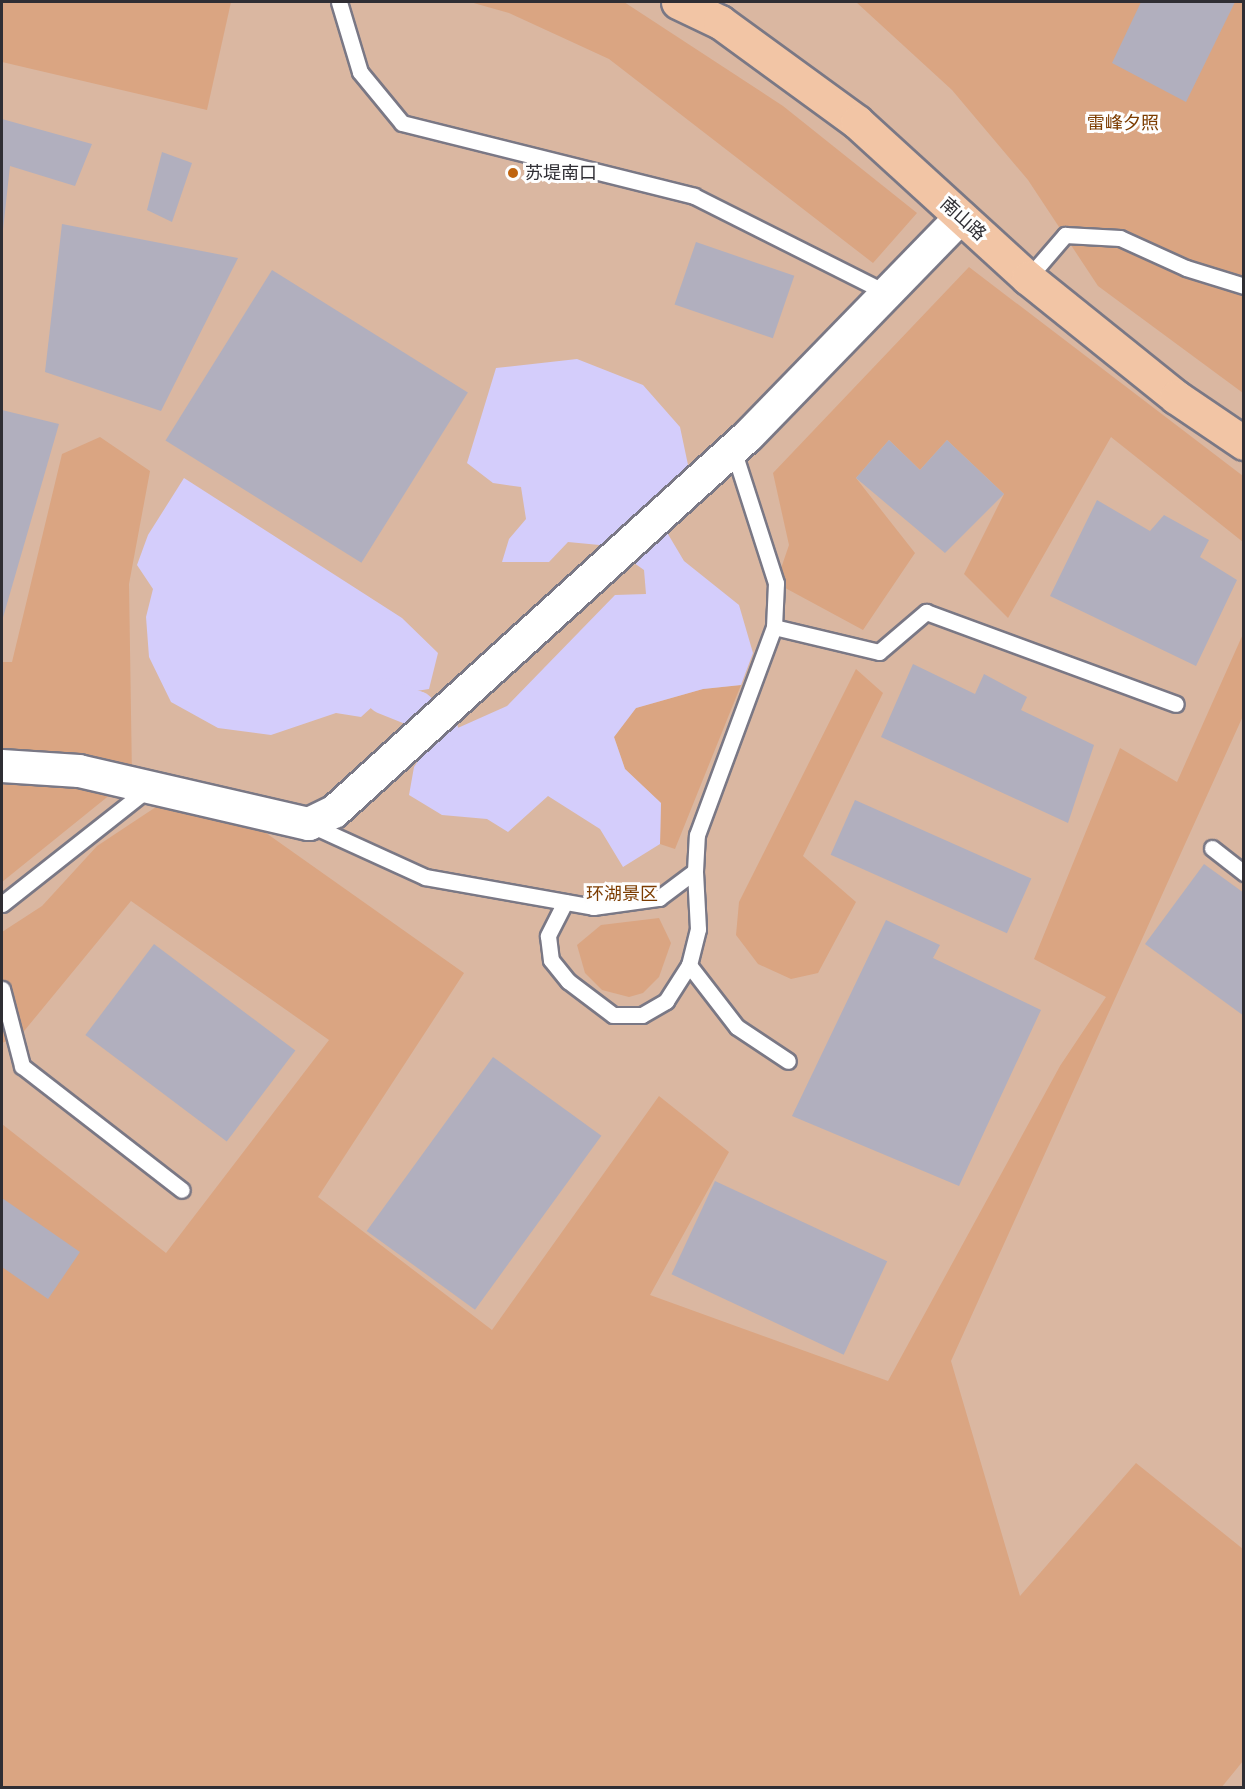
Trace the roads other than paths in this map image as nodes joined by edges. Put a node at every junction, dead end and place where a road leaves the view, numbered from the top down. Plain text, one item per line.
1 (339, 2) edge
2 (678, 2) edge
3 (961, 217) junction
4 (1028, 278) junction
5 (1244, 286) edge
6 (887, 293) junction
7 (1244, 443) edge
8 (733, 449) junction
9 (774, 627) junction
10 (1176, 704) dead end
11 (2, 766) edge
12 (150, 787) junction
13 (309, 824) junction
14 (1212, 848) dead end
15 (695, 871) junction
16 (1244, 873) edge
17 (565, 902) junction
18 (2, 904) edge
19 (689, 965) junction
20 (2, 990) edge
21 (788, 1061) dead end
22 (182, 1190) dead end

1 - 6 lane
2 - 3 main road, 南山路
3 - 4 main road, 南山路
3 - 6 street
4 - 5 lane
4 - 7 main road, 南山路
6 - 8 street
8 - 9 lane
8 - 13 street
9 - 10 lane
9 - 15 lane
11 - 12 street
12 - 13 street
12 - 18 lane
13 - 17 lane
14 - 16 lane
15 - 17 lane
15 - 19 lane
17 - 19 lane
19 - 21 lane
20 - 22 lane

